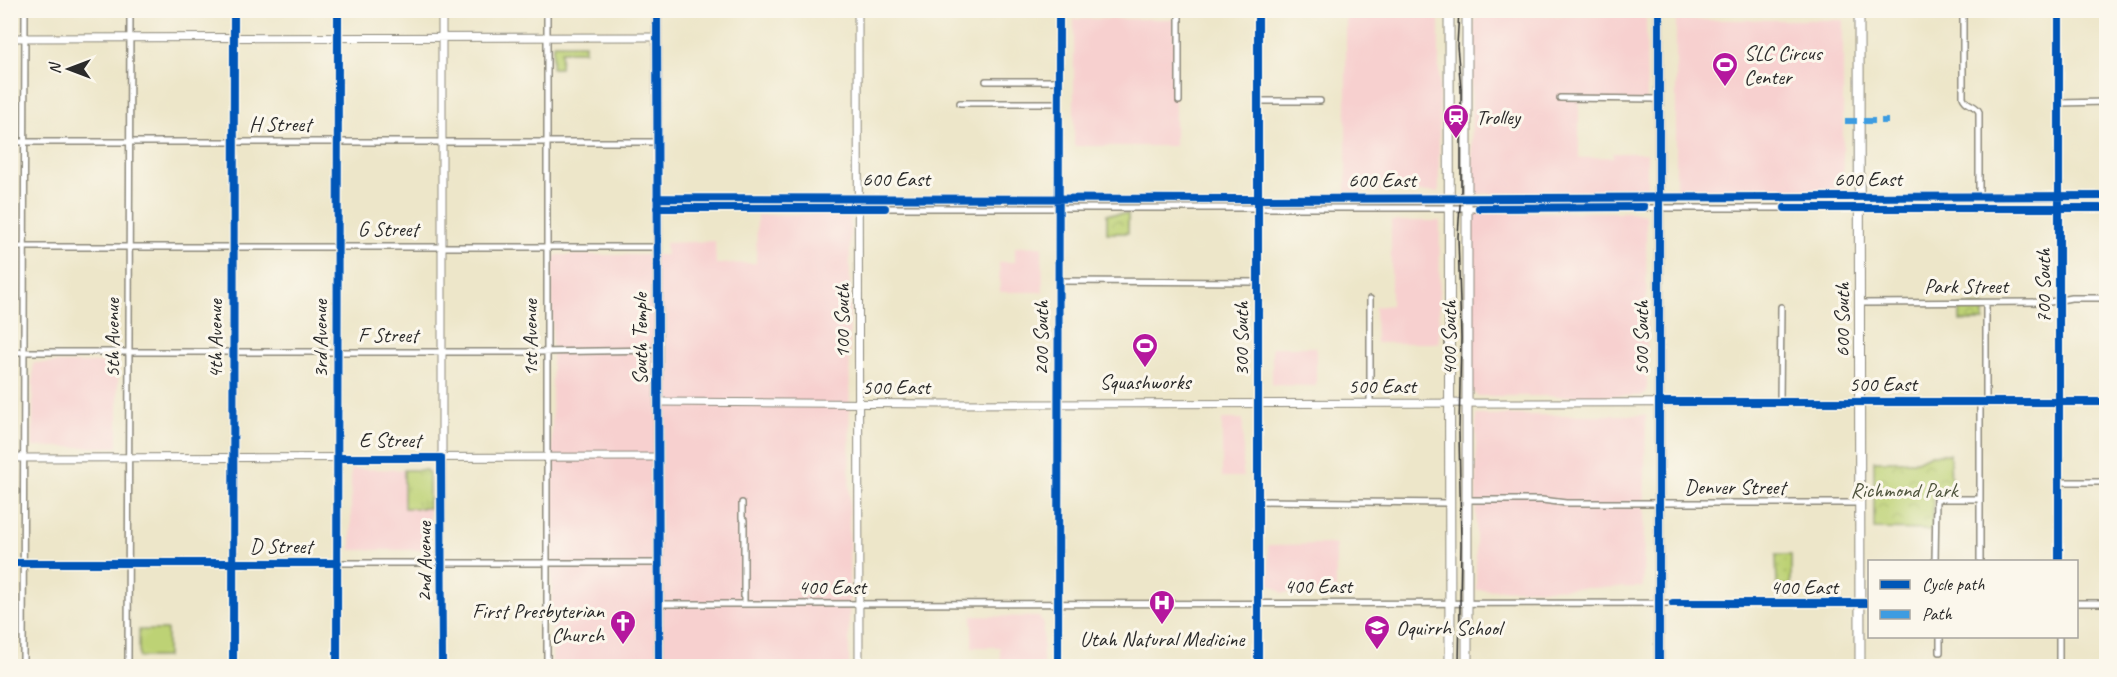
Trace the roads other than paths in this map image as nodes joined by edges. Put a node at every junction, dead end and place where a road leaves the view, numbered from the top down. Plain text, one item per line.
1 (25, 10) edge
2 (130, 10) edge
3 (234, 10) edge
4 (338, 10) edge
5 (442, 10) edge
6 (547, 10) edge
7 (657, 10) edge
8 (858, 10) edge
9 (1059, 10) edge
10 (1179, 10) edge
11 (1258, 10) edge
12 (1449, 10) edge
13 (1467, 10) edge
14 (1659, 10) edge
15 (1859, 10) edge
16 (1963, 10) edge
17 (2059, 10) edge
18 (234, 37) junction
19 (547, 37) junction
20 (657, 37) junction
21 (10, 38) edge
22 (25, 38) junction
23 (130, 38) junction
24 (338, 38) junction
25 (442, 38) junction
26 (986, 81) dead end
27 (1059, 81) junction
28 (1560, 98) dead end
29 (1659, 99) junction
30 (1179, 101) dead end
31 (1258, 101) junction
32 (1320, 101) dead end
33 (2106, 102) edge
34 (960, 103) dead end
35 (1059, 103) junction
36 (2059, 103) junction
37 (10, 142) edge
38 (25, 142) junction
39 (129, 142) junction
40 (234, 142) junction
41 (338, 142) junction
42 (442, 142) junction
43 (547, 142) junction
44 (657, 142) junction
45 (2059, 196) junction
46 (2106, 196) edge
47 (732, 197) junction
48 (791, 197) junction
49 (858, 197) junction
50 (905, 197) junction
51 (1741, 197) junction
52 (1787, 197) junction
53 (1860, 197) junction
54 (1979, 197) junction
55 (657, 198) junction
56 (927, 198) junction
57 (967, 198) junction
58 (983, 198) junction
59 (1059, 198) junction
60 (1341, 198) junction
61 (1394, 198) junction
62 (1468, 198) junction
63 (1516, 198) junction
64 (1561, 198) junction
65 (1602, 198) junction
66 (1129, 199) junction
67 (1189, 199) junction
68 (1258, 199) junction
69 (1659, 202) junction
70 (1450, 203) junction
71 (1787, 207) junction
72 (657, 208) junction
73 (733, 208) junction
74 (791, 208) junction
75 (858, 208) junction
76 (905, 208) junction
77 (927, 208) junction
78 (967, 208) junction
79 (983, 208) junction
80 (1059, 208) junction
81 (1129, 208) junction
82 (1189, 208) junction
83 (1258, 208) junction
84 (1341, 208) junction
85 (1394, 208) junction
86 (1468, 208) junction
87 (1516, 208) junction
88 (1561, 208) junction
89 (1602, 208) junction
90 (1741, 208) junction
91 (1860, 208) junction
92 (2059, 208) junction
93 (2106, 208) edge
94 (10, 247) edge
95 (24, 247) junction
96 (129, 247) junction
97 (233, 247) junction
98 (338, 247) junction
99 (442, 247) junction
100 (547, 247) junction
101 (657, 247) junction
102 (1059, 281) junction
103 (1258, 282) junction
104 (2106, 298) edge
105 (1370, 299) dead end
106 (2059, 300) junction
107 (1861, 303) junction
108 (1986, 303) junction
109 (1781, 307) dead end
110 (658, 350) junction
111 (10, 352) edge
112 (24, 352) junction
113 (233, 352) junction
114 (338, 352) junction
115 (442, 352) junction
116 (547, 352) junction
117 (129, 353) junction
118 (658, 402) junction
119 (1449, 402) junction
120 (1467, 402) junction
121 (1659, 402) junction
122 (1780, 402) junction
123 (1860, 402) junction
124 (1983, 402) junction
125 (2060, 402) junction
126 (2106, 402) edge
127 (1258, 403) junction
128 (1370, 403) junction
129 (859, 404) junction
130 (1059, 404) junction
131 (659, 457) junction
132 (10, 458) edge
133 (24, 458) junction
134 (128, 458) junction
135 (233, 458) junction
136 (338, 458) junction
137 (441, 458) junction
138 (547, 458) junction
139 (2059, 482) junction
140 (2106, 482) edge
141 (1980, 499) junction
142 (1467, 500) junction
143 (1258, 501) junction
144 (742, 503) dead end
145 (1450, 503) junction
146 (1659, 503) junction
147 (1860, 503) junction
148 (1935, 560) edge
149 (1980, 560) edge
150 (2059, 560) edge
151 (10, 562) edge
152 (24, 562) junction
153 (233, 562) junction
154 (128, 563) junction
155 (338, 563) junction
156 (442, 563) junction
157 (547, 563) junction
158 (659, 563) junction
159 (859, 603) junction
160 (1058, 603) junction
161 (1258, 603) junction
162 (1450, 603) junction
163 (1467, 603) junction
164 (1659, 603) junction
165 (1865, 603) edge
166 (2078, 603) edge
167 (2106, 603) edge
168 (659, 604) junction
169 (744, 604) junction
170 (1940, 638) edge
171 (2059, 638) edge
172 (1940, 652) dead end
173 (23, 666) edge
174 (128, 666) edge
175 (233, 666) edge
176 (337, 666) edge
177 (442, 666) edge
178 (547, 666) edge
179 (659, 666) edge
180 (859, 666) edge
181 (1058, 666) edge
182 (1258, 666) edge
183 (1450, 666) edge
184 (1467, 666) edge
185 (1659, 666) edge
186 (1860, 666) edge
187 (2060, 666) edge

1 - 22 street
2 - 23 street, 5th Avenue
3 - 18 street, 4th Avenue
4 - 24 street, 3rd Avenue
5 - 25 street, 2nd Avenue
6 - 19 street, 1st Avenue
7 - 20 main road, South Temple
8 - 49 street, 100 South
9 - 27 street, 200 South
10 - 30 street
11 - 31 street, 300 South
12 - 70 main road, 400 South
13 - 62 main road, 400 South
14 - 29 main road, 500 South
15 - 53 main road, 600 South
16 - 54 street
17 - 36 street, 700 South
18 - 23 street
18 - 24 street
18 - 40 street, 4th Avenue
19 - 20 street
19 - 25 street
19 - 43 street, 1st Avenue
20 - 44 main road, South Temple
21 - 22 street
22 - 23 street
22 - 38 street
23 - 39 street, 5th Avenue
24 - 25 street
24 - 41 street, 3rd Avenue
25 - 42 street, 2nd Avenue
26 - 27 street
27 - 35 street, 200 South
28 - 29 street
29 - 69 main road, 500 South
31 - 32 street
31 - 68 street, 300 South
33 - 36 street
34 - 35 street
35 - 59 street, 200 South
36 - 45 street, 700 South
37 - 38 street, H Street
38 - 39 street, H Street
38 - 95 street
39 - 40 street, H Street
39 - 96 street, 5th Avenue
40 - 41 street, H Street
40 - 97 street, 4th Avenue
41 - 42 street, H Street
41 - 98 street, 3rd Avenue
42 - 43 street, H Street
42 - 99 street, 2nd Avenue
43 - 44 street, H Street
43 - 100 street, 1st Avenue
44 - 55 main road, South Temple
45 - 46 street, 600 East
45 - 54 street, 600 East
45 - 92 street, 700 South
47 - 48 street, 600 East
47 - 55 street, 600 East
47 - 73 street
48 - 49 street, 600 East
48 - 74 street
49 - 50 street, 600 East
49 - 75 street, 100 South
50 - 56 street, 600 East
50 - 76 street
51 - 52 street, 600 East
51 - 69 street, 600 East
51 - 90 street
52 - 53 street, 600 East
52 - 71 street
53 - 54 street, 600 East
53 - 91 main road, 600 South
55 - 72 main road, South Temple
56 - 57 street, 600 East
56 - 77 street
57 - 58 street, 600 East
57 - 78 street
58 - 59 street, 600 East
58 - 79 street
59 - 66 street, 600 East
59 - 80 street, 200 South
60 - 61 street, 600 East
60 - 68 street, 600 East
60 - 84 street
61 - 70 street, 600 East
61 - 85 street
62 - 63 street, 600 East
62 - 70 street, 600 East
62 - 86 main road, 400 South
63 - 64 street, 600 East
63 - 87 street
64 - 65 street, 600 East
64 - 88 street
65 - 69 street, 600 East
65 - 89 street
66 - 67 street, 600 East
66 - 81 street
67 - 68 street, 600 East
67 - 82 street
68 - 83 street, 300 South
69 - 89 street, 600 East
69 - 90 street, 600 East
69 - 121 main road, 500 South
70 - 85 street, 600 East
70 - 86 street, 600 East
70 - 119 main road, 400 South
71 - 90 street, 600 East
71 - 91 street, 600 East
72 - 73 street, 600 East
72 - 101 main road, South Temple
73 - 74 street, 600 East
74 - 75 street, 600 East
75 - 76 street, 600 East
75 - 129 street, 100 South
76 - 77 street, 600 East
77 - 78 street, 600 East
78 - 79 street, 600 East
79 - 80 street, 600 East
80 - 81 street, 600 East
80 - 102 street, 200 South
81 - 82 street, 600 East
82 - 83 street, 600 East
83 - 84 street, 600 East
83 - 103 street, 300 South
84 - 85 street, 600 East
86 - 87 street, 600 East
86 - 120 main road, 400 South
87 - 88 street, 600 East
88 - 89 street, 600 East
91 - 92 street, 600 East
91 - 107 main road, 600 South
92 - 93 street, 600 East
92 - 106 street, 700 South
94 - 95 street, G Street
95 - 96 street, G Street
95 - 112 street
96 - 97 street, G Street
96 - 117 street, 5th Avenue
97 - 98 street, G Street
97 - 113 street, 4th Avenue
98 - 99 street, G Street
98 - 114 street, 3rd Avenue
99 - 100 street, G Street
99 - 115 street, 2nd Avenue
100 - 101 street, G Street
100 - 116 street, 1st Avenue
101 - 110 main road, South Temple
102 - 103 street
102 - 130 street, 200 South
103 - 127 street, 300 South
104 - 106 street, Park Street
105 - 128 street
106 - 108 street, Park Street
106 - 125 street, 700 South
107 - 108 street, Park Street
107 - 123 main road, 600 South
108 - 124 street
109 - 122 street
110 - 116 street, F Street
110 - 118 main road, South Temple
111 - 112 street, F Street
112 - 117 street, F Street
112 - 133 street
113 - 114 street, F Street
113 - 117 street, F Street
113 - 135 street, 4th Avenue
114 - 115 street, F Street
114 - 136 street, 3rd Avenue
115 - 116 street, F Street
115 - 137 street, 2nd Avenue
116 - 138 street, 1st Avenue
117 - 134 street, 5th Avenue
118 - 129 street, 500 East
118 - 131 main road, South Temple
119 - 120 street, 500 East
119 - 128 street, 500 East
119 - 145 main road, 400 South
120 - 121 street, 500 East
120 - 142 main road, 400 South
121 - 122 street, 500 East
121 - 146 main road, 500 South
122 - 123 street, 500 East
123 - 124 street, 500 East
123 - 147 main road, 600 South
124 - 125 street, 500 East
124 - 141 street
125 - 126 street, 500 East
125 - 139 street, 700 South
127 - 128 street, 500 East
127 - 130 street, 500 East
127 - 143 street, 300 South
129 - 130 street, 500 East
129 - 159 street, 100 South
130 - 160 street, 200 South
131 - 138 street, E Street
131 - 158 main road, South Temple
132 - 133 street, E Street
133 - 134 street, E Street
133 - 152 street
134 - 135 street, E Street
134 - 154 street, 5th Avenue
135 - 136 street, E Street
135 - 153 street, 4th Avenue
136 - 137 street, E Street
136 - 155 street, 3rd Avenue
137 - 138 street, E Street
137 - 156 street, 2nd Avenue
138 - 157 street, 1st Avenue
139 - 140 street
139 - 150 street, 700 South
141 - 148 street
141 - 149 street
142 - 146 street, Denver Street
142 - 163 main road, 400 South
143 - 145 street
143 - 161 street, 300 South
144 - 169 street
145 - 162 main road, 400 South
146 - 147 street, Denver Street
146 - 164 main road, 500 South
147 - 165 main road, 600 South
151 - 152 street, D Street
152 - 154 street, D Street
152 - 173 street
153 - 154 street, D Street
153 - 155 street, D Street
153 - 175 street, 4th Avenue
154 - 174 street, 5th Avenue
155 - 156 street, D Street
155 - 176 street, 3rd Avenue
156 - 157 street, D Street
156 - 177 street, 2nd Avenue
157 - 158 street, D Street
157 - 178 street, 1st Avenue
158 - 168 main road, South Temple
159 - 160 street, 400 East
159 - 169 street, 400 East
159 - 180 street, 100 South
160 - 161 street, 400 East
160 - 181 street, 200 South
161 - 162 street, 400 East
161 - 182 street, 300 South
162 - 163 street, 400 East
162 - 183 main road, 400 South
163 - 164 street, 400 East
163 - 184 main road, 400 South
164 - 165 street, 400 East
164 - 185 main road, 500 South
165 - 186 main road, 600 South
166 - 167 street
168 - 169 street, 400 East
168 - 179 main road, South Temple
170 - 172 street
171 - 187 street

